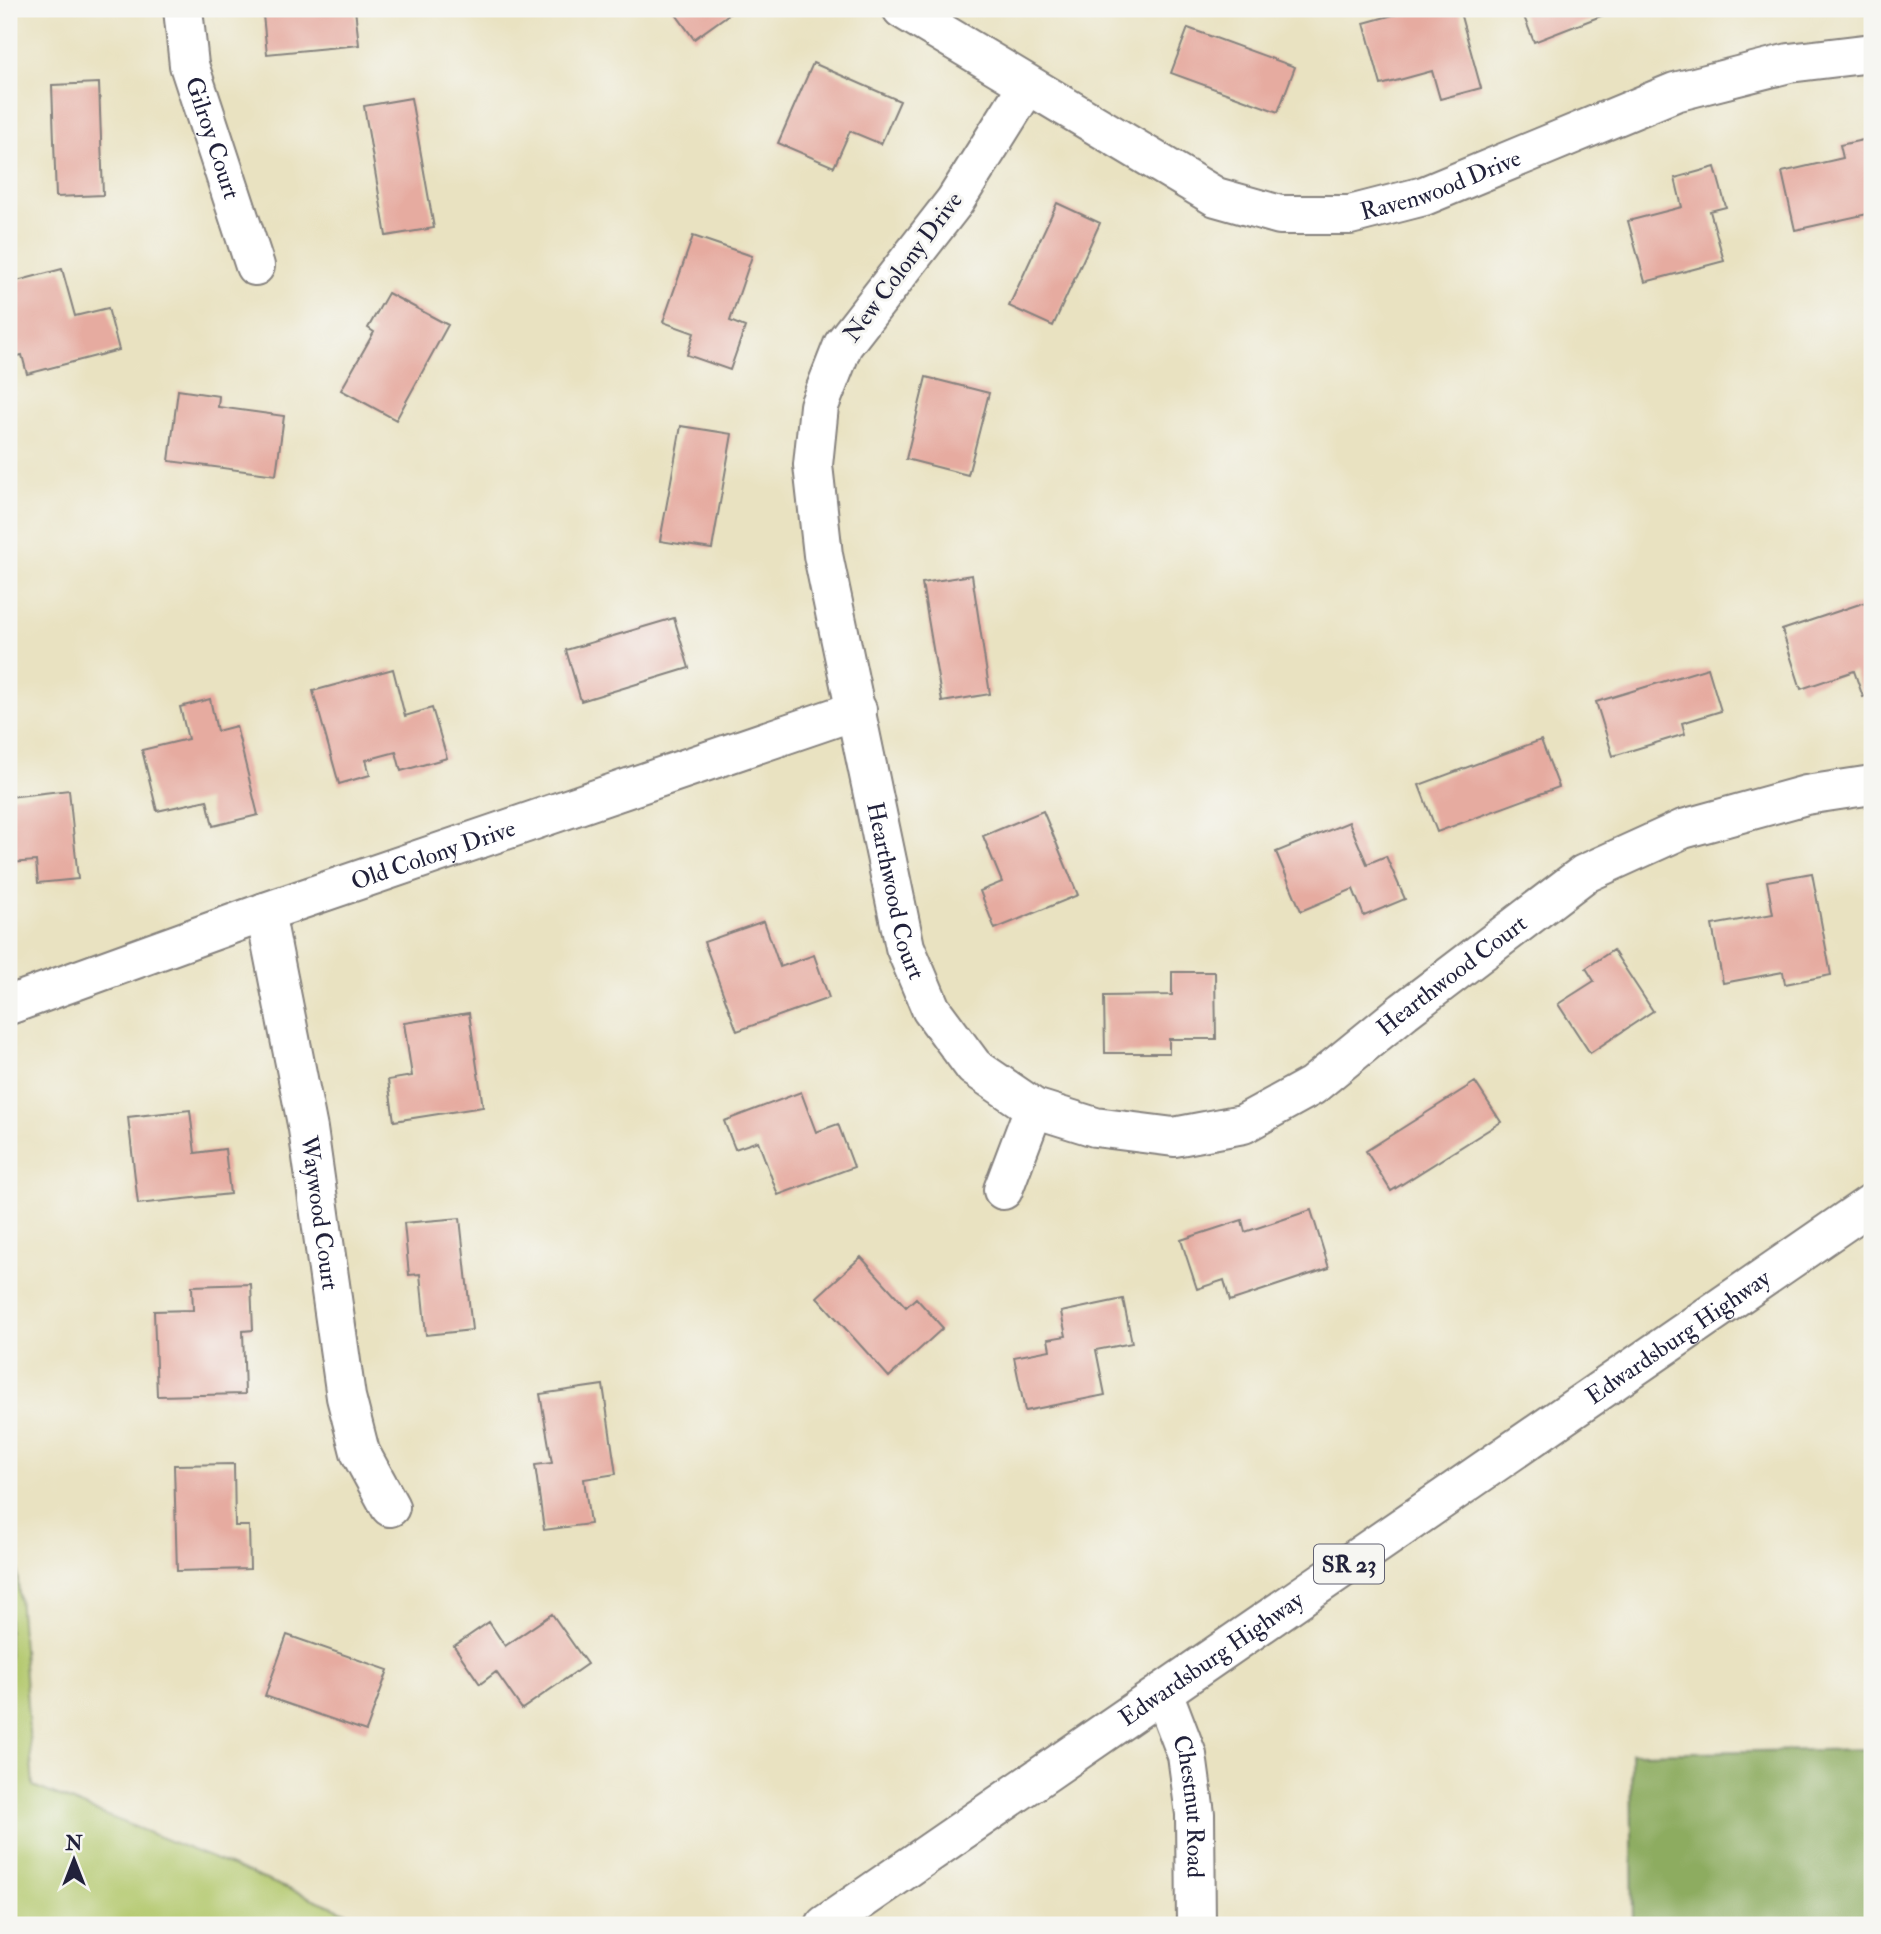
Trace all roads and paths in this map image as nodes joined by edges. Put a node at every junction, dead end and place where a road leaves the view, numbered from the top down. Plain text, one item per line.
1 (183, 9) edge
2 (902, 9) edge
3 (1872, 53) edge
4 (1027, 86) junction
5 (255, 266) dead end
6 (857, 710) junction
7 (1872, 785) edge
8 (265, 912) junction
9 (9, 1005) edge
10 (1034, 1108) junction
11 (1003, 1190) dead end
12 (1872, 1203) edge
13 (390, 1507) dead end
14 (1163, 1692) junction
15 (825, 1925) edge
16 (1196, 1925) edge

1 - 5 street, Gilroy Court
2 - 4 street, Ravenwood Drive
3 - 4 street, Ravenwood Drive
4 - 6 street, New Colony Drive
6 - 8 street, Old Colony Drive
6 - 10 street, Hearthwood Court
7 - 10 street, Hearthwood Court
8 - 9 street, Old Colony Drive
8 - 13 street, Waywood Court
10 - 11 street
12 - 14 street, Edwardsburg Highway / SR 23
14 - 15 street, Edwardsburg Highway / SR 23
14 - 16 street, Chestnut Road

